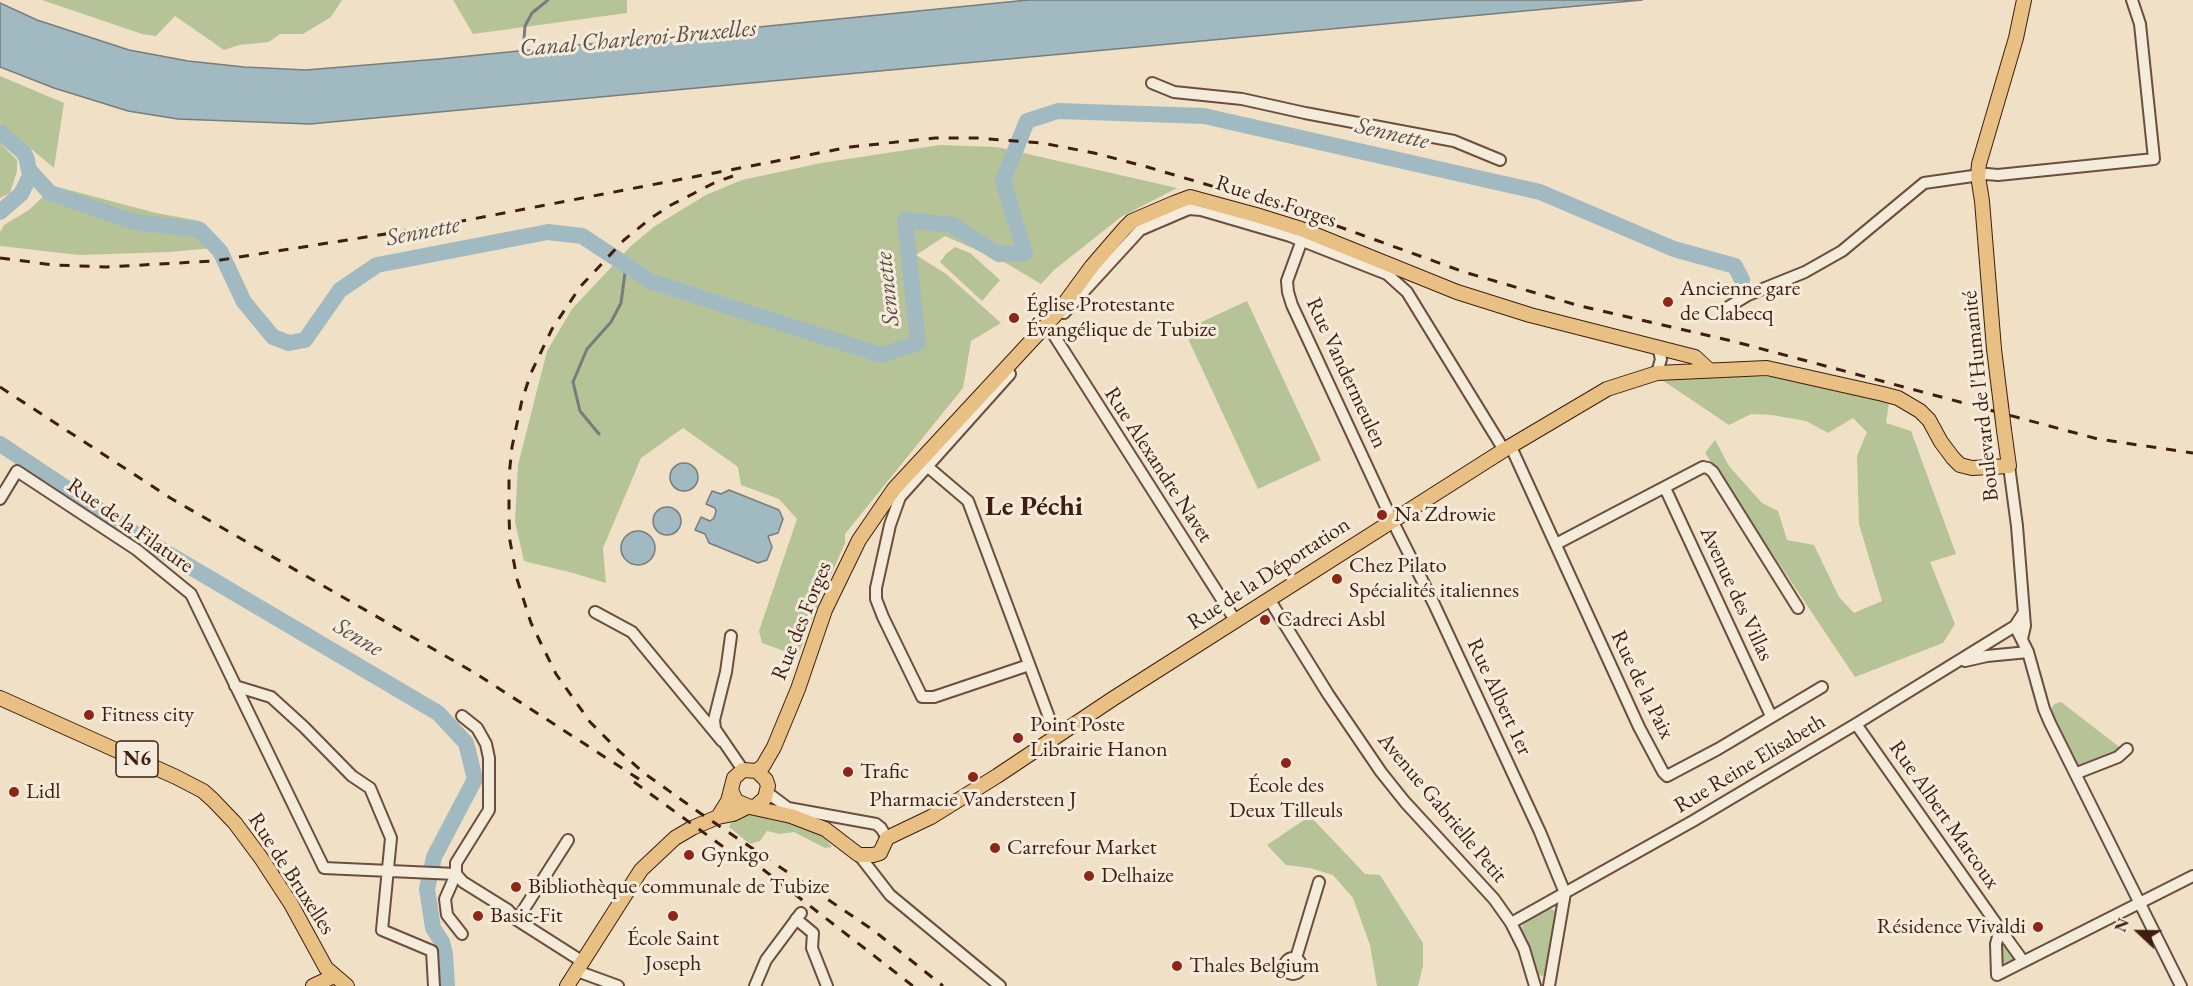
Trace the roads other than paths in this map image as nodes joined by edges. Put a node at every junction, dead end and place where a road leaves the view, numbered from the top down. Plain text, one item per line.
1 (2024, 0) edge
2 (2132, 0) edge
3 (1152, 83) dead end
4 (1500, 160) dead end
5 (1978, 176) junction
6 (1302, 240) junction
7 (1406, 271) junction
8 (1387, 274) junction
9 (1725, 309) dead end
10 (1050, 329) junction
11 (1658, 347) junction
12 (1709, 370) junction
13 (1657, 373) junction
14 (1508, 449) junction
15 (2009, 466) junction
16 (928, 467) junction
17 (909, 485) junction
18 (1665, 488) junction
19 (894, 489) junction
20 (0, 499) edge
21 (1392, 520) junction
22 (1556, 544) junction
23 (1269, 599) junction
24 (1798, 608) dead end
25 (595, 612) dead end
26 (2024, 612) junction
27 (1235, 621) junction
28 (2015, 626) junction
29 (731, 636) dead end
30 (2022, 639) junction
31 (2028, 652) junction
32 (1953, 664) junction
33 (1029, 665) junction
34 (235, 686) junction
35 (1822, 687) dead end
36 (0, 698) edge
37 (462, 716) dead end
38 (1771, 716) junction
39 (1856, 724) junction
40 (1056, 736) junction
41 (722, 741) junction
42 (2127, 748) dead end
43 (750, 771) junction
44 (2076, 773) junction
45 (731, 790) junction
46 (768, 793) junction
47 (748, 807) junction
48 (718, 817) junction
49 (887, 838) junction
50 (568, 840) dead end
51 (880, 853) junction
52 (859, 855) junction
53 (387, 870) junction
54 (456, 874) junction
55 (2193, 876) edge
56 (876, 877) junction
57 (1319, 882) dead end
58 (1565, 893) junction
59 (2139, 903) junction
60 (517, 920) junction
61 (1511, 923) junction
62 (2000, 929) junction
63 (462, 934) dead end
64 (2023, 961) junction
65 (580, 966) junction
66 (334, 976) junction
67 (1996, 981) edge
68 (313, 986) edge
69 (347, 986) edge
70 (434, 986) edge
71 (567, 986) edge
72 (618, 986) edge
73 (755, 986) edge
74 (827, 986) edge
75 (1000, 986) edge
76 (1287, 986) edge
77 (1535, 986) edge
78 (1549, 986) edge
79 (2181, 986) edge

1 - 5 main road, Boulevard de l'Humanité
2 - 5 street
3 - 4 street
5 - 9 street
5 - 15 main road, Boulevard de l'Humanité, bridge
6 - 8 street, Rue des Forges
6 - 10 street, Rue des Forges
6 - 21 street, Rue Vandermeulen
7 - 8 street
7 - 11 main road, Rue des Forges
7 - 19 main road, Rue des Forges
8 - 14 street, Rue des Forges
10 - 16 street, Rue des Forges
10 - 27 street, Rue Alexandre Navet
11 - 12 main road, Rue des Forges
11 - 13 street
12 - 13 main road, Rue de la Déportation
12 - 15 main road, Rue de la Déportation
13 - 14 main road, Rue de la Déportation
14 - 21 main road, Rue de la Déportation
14 - 22 street, Rue de la Paix
15 - 26 street, Boulevard de l'Humanité
16 - 17 street, Rue des Forges
16 - 33 street
17 - 19 street, Rue des Forges
17 - 33 street, Rue des Forges
18 - 22 street, Avenue des Villas
18 - 24 street, Avenue des Villas
18 - 38 street, Avenue des Villas
19 - 43 main road, Rue des Forges
20 - 34 street, Rue de la Filature
21 - 23 main road, Rue de la Déportation
21 - 58 street, Rue Albert 1er
22 - 38 street, Rue de la Paix
23 - 27 main road, Rue de la Déportation
23 - 61 street, Avenue Gabrielle Petit
25 - 41 street
26 - 28 street
26 - 30 street, Boulevard de l'Humanité
27 - 40 main road, Rue de la Déportation
28 - 30 street
28 - 32 street, Rue Reine Elisabeth
29 - 41 street
30 - 31 street
31 - 32 street, Rue Reine Elisabeth
31 - 44 street
32 - 39 street, Rue Reine Elisabeth
33 - 40 street
34 - 53 street
34 - 53 street, Rue de la Filature
35 - 38 street, Rue de la Paix
36 - 66 main road, Rue de Bruxelles / N6
37 - 54 street
39 - 58 street, Rue Reine Elisabeth
39 - 62 street, Rue Albert Marcoux
40 - 49 main road, Rue de la Déportation
41 - 43 street
42 - 44 street
43 - 45 main road
43 - 46 main road
44 - 59 street
45 - 47 main road
45 - 48 main road
46 - 47 main road
46 - 49 street
47 - 48 main road
47 - 52 main road
48 - 65 main road
49 - 51 main road
50 - 60 street
51 - 52 main road
51 - 56 street
52 - 56 street
53 - 54 street
53 - 70 street
54 - 60 street
54 - 63 street
55 - 59 street
56 - 75 street
57 - 76 street
58 - 61 street, Rue Reine Elisabeth
58 - 78 street
59 - 64 street
59 - 79 street
60 - 65 street
61 - 77 street, Avenue Gabrielle Petit
62 - 64 street, Rue Albert Marcoux
62 - 67 street
64 - 67 street
65 - 71 main road
65 - 72 street
66 - 68 main road
66 - 69 main road, Rue de Bruxelles / N6
73 - 74 street

